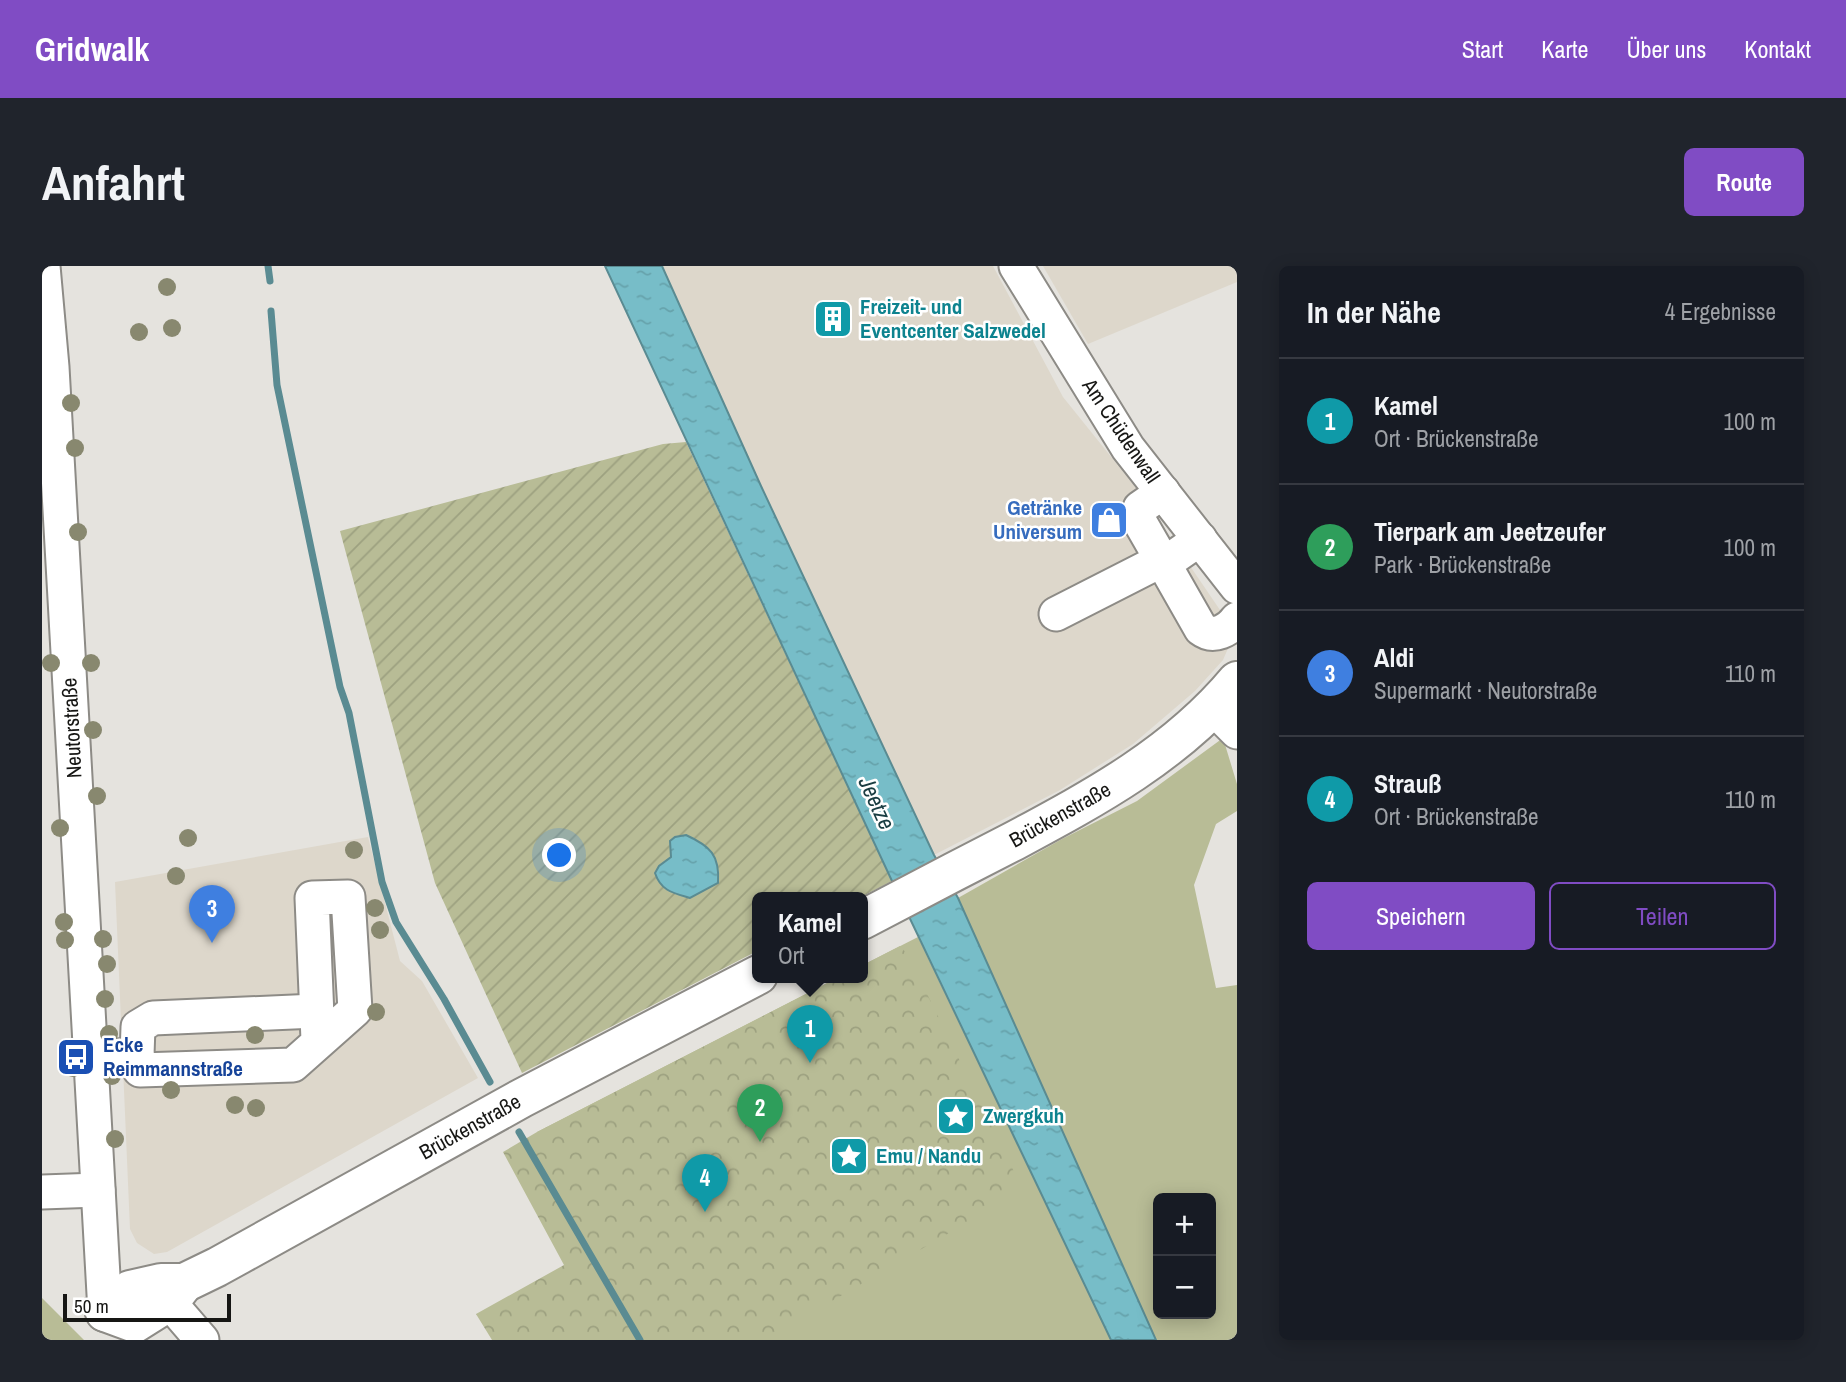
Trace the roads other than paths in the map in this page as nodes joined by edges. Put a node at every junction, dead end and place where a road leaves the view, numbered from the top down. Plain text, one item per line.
1 (43, 266) edge
2 (1016, 266) edge
3 (1163, 492) junction
4 (1200, 540) junction
5 (1163, 562) junction
6 (1237, 587) edge
7 (1056, 614) dead end
8 (1237, 618) edge
9 (1229, 707) edge
10 (875, 913) edge
11 (752, 978) edge
12 (137, 1055) junction
13 (90, 1057) junction
14 (98, 1190) junction
15 (42, 1192) edge
16 (172, 1289) junction
17 (106, 1326) edge
18 (202, 1340) edge

1 - 13 street, Neutorstraße
2 - 3 street, Am Chüdenwall
3 - 4 street, Am Chüdenwall
3 - 5 street
4 - 5 street
4 - 6 street, Am Chüdenwall
5 - 7 street
5 - 8 street
9 - 10 main road, Brückenstraße
11 - 16 main road, Brückenstraße
12 - 12 street
12 - 13 street
13 - 14 street, Neutorstraße
14 - 15 street
14 - 17 street, Neutorstraße
16 - 17 main road, Brückenstraße
16 - 18 street

